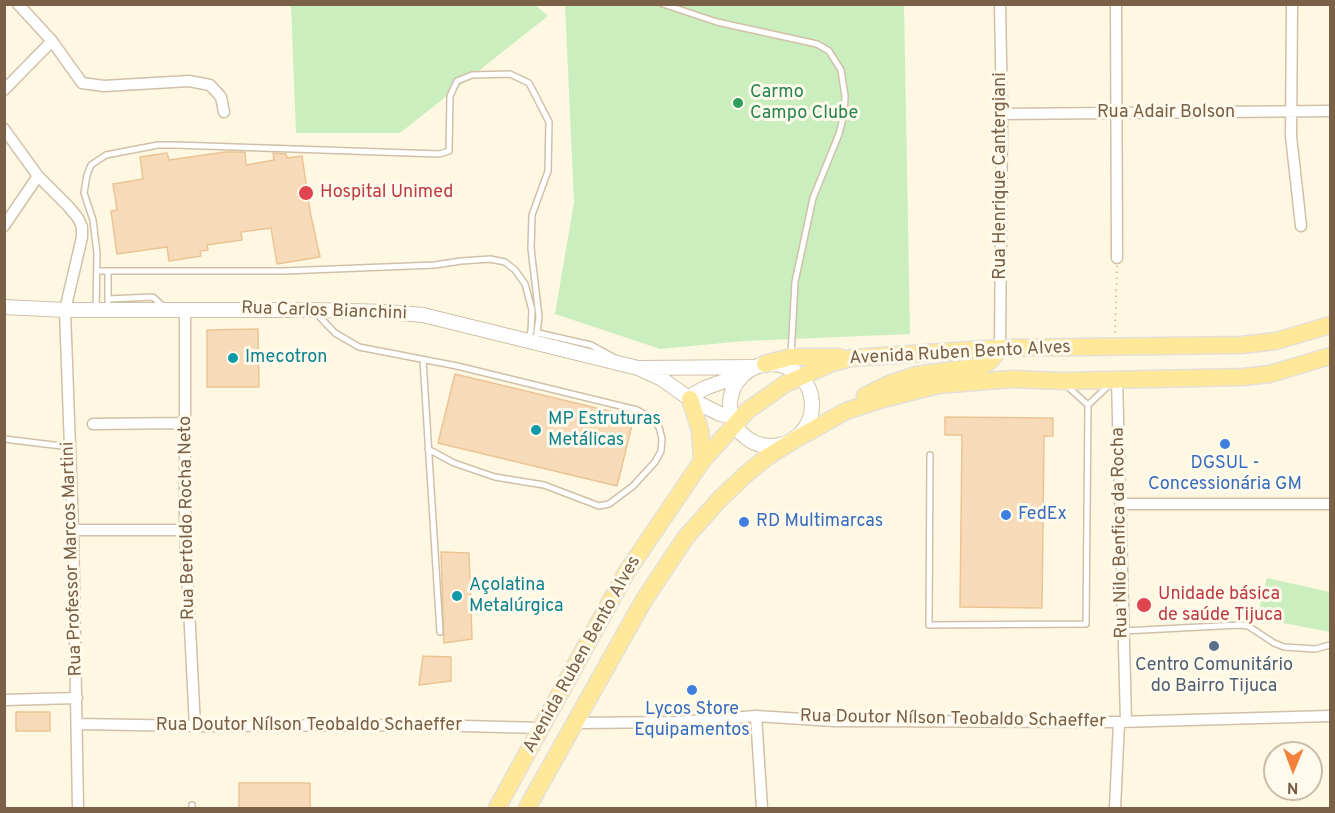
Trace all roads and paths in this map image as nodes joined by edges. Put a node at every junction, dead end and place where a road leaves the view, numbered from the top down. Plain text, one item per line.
1 (18, 4) edge
2 (663, 4) edge
3 (1000, 4) edge
4 (1116, 4) edge
5 (1292, 4) edge
6 (52, 41) junction
7 (4, 90) edge
8 (1330, 111) edge
9 (224, 112) dead end
10 (1292, 112) junction
11 (1115, 113) junction
12 (1002, 114) junction
13 (4, 129) edge
14 (38, 176) junction
15 (4, 226) edge
16 (1301, 226) dead end
17 (1117, 258) joint
18 (96, 271) junction
19 (108, 271) junction
20 (537, 296) junction
21 (529, 298) junction
22 (104, 306) junction
23 (4, 307) edge
24 (185, 309) junction
25 (313, 309) junction
26 (65, 310) junction
27 (1330, 325) edge
28 (534, 339) junction
29 (1000, 348) junction
30 (1115, 348) junction
31 (1330, 356) edge
32 (791, 357) junction
33 (851, 358) junction
34 (423, 360) junction
35 (634, 367) junction
36 (754, 368) junction
37 (801, 376) junction
38 (1117, 380) junction
39 (1062, 381) junction
40 (690, 399) junction
41 (1088, 405) junction
42 (846, 411) junction
43 (733, 421) junction
44 (185, 423) junction
45 (93, 424) dead end
46 (4, 439) edge
47 (796, 439) junction
48 (70, 447) junction
49 (428, 449) junction
50 (930, 455) dead end
51 (702, 461) junction
52 (1121, 504) junction
53 (1330, 504) edge
54 (73, 530) junction
55 (186, 530) junction
56 (1123, 631) junction
57 (440, 632) dead end
58 (1330, 645) edge
59 (77, 698) junction
60 (4, 700) edge
61 (756, 716) junction
62 (1330, 716) edge
63 (1123, 722) junction
64 (575, 723) junction
65 (77, 724) junction
66 (195, 726) junction
67 (541, 728) junction
68 (78, 808) edge
69 (497, 808) edge
70 (527, 808) edge
71 (762, 808) edge
72 (1115, 808) edge

1 - 6 street
2 - 32 lane
3 - 12 street, Rua Henrique Cantergiani
4 - 11 street
5 - 10 street
6 - 7 street
6 - 9 street
8 - 10 street, Rua Adair Bolson
10 - 11 street, Rua Adair Bolson
10 - 16 street
11 - 12 street, Rua Adair Bolson
11 - 17 street
12 - 29 street, Rua Henrique Cantergiani
13 - 14 street
14 - 15 street
14 - 26 street, Rua Professor Marcos Martini
17 - 30 path
18 - 19 lane
18 - 20 lane
18 - 22 lane
19 - 21 lane
19 - 22 lane
20 - 21 lane
20 - 28 lane
21 - 28 lane
22 - 24 street, Rua Carlos Bianchini
22 - 26 street, Rua Carlos Bianchini
23 - 26 street, Rua Carlos Bianchini
24 - 25 street, Rua Carlos Bianchini
24 - 44 street, Rua Bertoldo Rocha Neto
25 - 28 street, Rua Carlos Bianchini
25 - 34 lane
26 - 48 street, Rua Professor Marcos Martini
27 - 30 main road, Avenida Ruben Bento Alves
28 - 35 street, Rua Carlos Bianchini
29 - 30 main road, Avenida Ruben Bento Alves
29 - 33 main road, Avenida Ruben Bento Alves
29 - 42 main road
31 - 38 main road, Avenida Ruben Bento Alves
32 - 33 main road
32 - 36 main road
33 - 37 main road, Avenida Ruben Bento Alves
34 - 49 lane
34 - 49 lane
35 - 36 street, Rua Carlos Bianchini
35 - 40 street, Rua Carlos Bianchini
36 - 37 street, Rua Carlos Bianchini
36 - 40 street
36 - 43 street
37 - 43 main road, Avenida Ruben Bento Alves
37 - 47 street
38 - 39 main road, Avenida Ruben Bento Alves
38 - 41 lane
38 - 52 street, Rua Nilo Benfica da Rocha
39 - 41 lane
39 - 42 main road, Avenida Ruben Bento Alves
40 - 43 street, Rua Carlos Bianchini
40 - 51 main road
41 - 50 lane
42 - 47 main road, Avenida Ruben Bento Alves
43 - 47 street, Rua Carlos Bianchini
43 - 51 main road, Avenida Ruben Bento Alves
44 - 45 street
44 - 55 street, Rua Bertoldo Rocha Neto
46 - 48 lane
47 - 64 main road, Avenida Ruben Bento Alves
48 - 54 street, Rua Professor Marcos Martini
49 - 57 lane
51 - 67 main road, Avenida Ruben Bento Alves
52 - 53 street
52 - 56 street, Rua Nilo Benfica da Rocha
54 - 55 street
54 - 59 street, Rua Professor Marcos Martini
55 - 66 street, Rua Bertoldo Rocha Neto
56 - 58 lane
56 - 63 street, Rua Nilo Benfica da Rocha
59 - 60 street
59 - 65 street, Rua Professor Marcos Martini
61 - 63 street, Rua Doutor Nílson Teobaldo Schaeffer
61 - 64 street, Rua Doutor Nílson Teobaldo Schaeffer
61 - 71 street
62 - 63 street, Rua Doutor Nílson Teobaldo Schaeffer
63 - 72 street, Rua Nilo Benfica da Rocha
64 - 70 main road, Avenida Ruben Bento Alves
65 - 66 street, Rua Doutor Nílson Teobaldo Schaeffer
65 - 68 street, Rua Professor Marcos Martini
66 - 67 street, Rua Doutor Nílson Teobaldo Schaeffer
67 - 69 main road, Avenida Ruben Bento Alves

